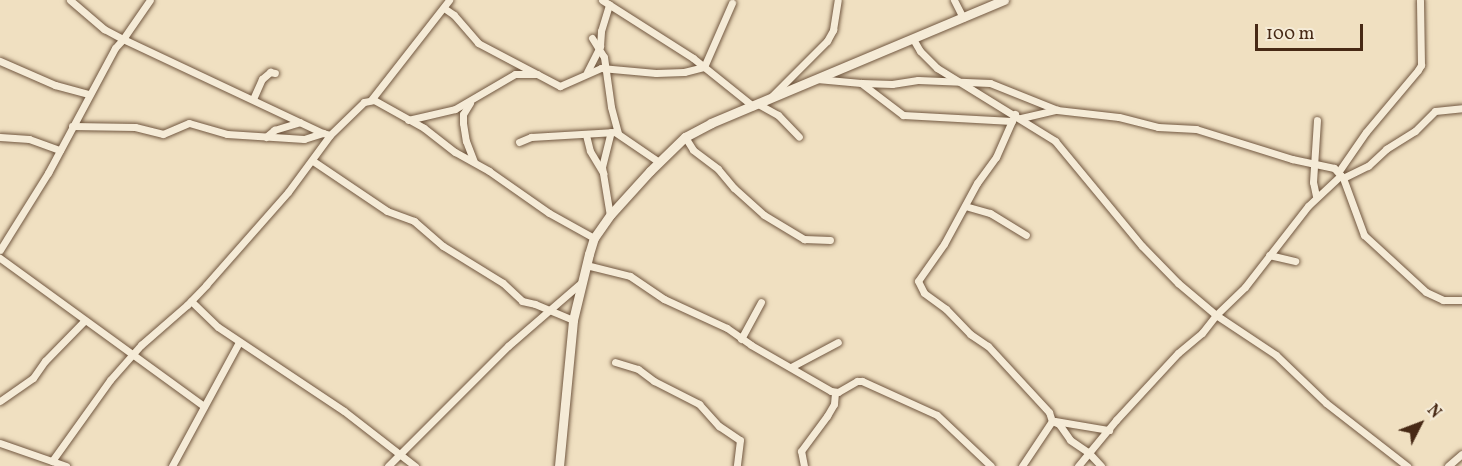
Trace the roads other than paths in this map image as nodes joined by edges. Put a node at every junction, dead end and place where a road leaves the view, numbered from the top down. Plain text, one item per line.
1 (70, 0) edge
2 (150, 0) edge
3 (449, 0) edge
4 (838, 0) edge
5 (954, 0) edge
6 (1004, 0) edge
7 (1420, 0) edge
8 (605, 2) edge
9 (732, 3) dead end
10 (78, 4) edge
11 (444, 8) junction
12 (963, 18) junction
13 (592, 38) dead end
14 (123, 39) junction
15 (913, 39) junction
16 (600, 46) junction
17 (0, 62) edge
18 (704, 67) junction
19 (528, 68) junction
20 (607, 68) junction
21 (587, 72) junction
22 (275, 73) dead end
23 (514, 74) junction
24 (537, 74) junction
25 (817, 79) junction
26 (861, 83) junction
27 (963, 83) junction
28 (89, 93) junction
29 (253, 99) junction
30 (371, 100) junction
31 (768, 100) junction
32 (471, 101) junction
33 (755, 105) junction
34 (1462, 108) edge
35 (1057, 110) junction
36 (282, 113) junction
37 (1016, 118) junction
38 (408, 120) junction
39 (1317, 120) dead end
40 (300, 122) junction
41 (72, 126) junction
42 (274, 130) junction
43 (615, 132) junction
44 (327, 134) junction
45 (586, 135) junction
46 (0, 137) edge
47 (266, 137) junction
48 (685, 137) junction
49 (799, 137) dead end
50 (519, 142) dead end
51 (60, 150) junction
52 (313, 161) junction
53 (474, 162) junction
54 (658, 162) junction
55 (1316, 165) junction
56 (603, 173) junction
57 (1341, 175) junction
58 (1316, 196) junction
59 (965, 206) junction
60 (610, 216) junction
61 (1026, 236) dead end
62 (594, 238) junction
63 (830, 240) dead end
64 (0, 250) edge
65 (1269, 255) junction
66 (0, 258) edge
67 (1295, 261) dead end
68 (586, 265) junction
69 (582, 282) junction
70 (1462, 300) edge
71 (191, 301) junction
72 (761, 302) dead end
73 (550, 311) junction
74 (1216, 315) junction
75 (85, 320) junction
76 (573, 320) junction
77 (741, 339) junction
78 (239, 342) junction
79 (838, 342) dead end
80 (133, 355) junction
81 (615, 362) dead end
82 (791, 367) junction
83 (835, 392) junction
84 (0, 400) edge
85 (204, 406) junction
86 (1052, 421) junction
87 (1109, 430) junction
88 (0, 443) edge
89 (1088, 452) junction
90 (399, 454) junction
91 (1462, 454) edge
92 (52, 462) junction
93 (66, 466) edge
94 (172, 466) edge
95 (388, 466) edge
96 (415, 466) edge
97 (559, 466) edge
98 (737, 466) edge
99 (804, 466) edge
100 (991, 466) edge
101 (1022, 466) edge
102 (1078, 466) edge
103 (1101, 466) edge
104 (1407, 466) edge
105 (1448, 466) edge

1 - 10 street
2 - 14 street
3 - 11 street
4 - 31 street
5 - 12 street
6 - 12 street
7 - 57 street
8 - 16 street
8 - 18 street
9 - 18 street
10 - 14 street
11 - 19 street
11 - 30 street
12 - 15 street
13 - 16 street
14 - 28 street
14 - 29 street
15 - 25 street
15 - 27 street
16 - 20 street
16 - 21 street
17 - 28 street
18 - 20 street
18 - 33 street
19 - 23 street
19 - 24 street
20 - 21 street
20 - 43 street
21 - 24 street
22 - 29 street
23 - 24 street
23 - 32 street
25 - 26 street
25 - 31 street
26 - 27 street
26 - 37 street
27 - 35 street
27 - 37 street
28 - 41 street
29 - 36 street
30 - 38 street
30 - 44 street
31 - 33 street
32 - 38 street
32 - 53 street
33 - 48 street
33 - 49 street
34 - 57 street
35 - 37 street
35 - 55 street
36 - 40 street
36 - 42 street
37 - 59 street
37 - 74 street
38 - 53 street
39 - 55 street
40 - 42 street
40 - 44 street
41 - 47 street
41 - 51 street
42 - 47 street
43 - 45 street
43 - 54 street
43 - 56 street
44 - 47 street
44 - 52 street
45 - 50 street
45 - 56 street
46 - 51 street
48 - 54 street
48 - 63 street
51 - 64 street
52 - 71 street
52 - 73 street
53 - 62 street
54 - 60 street
55 - 57 street
55 - 58 street
56 - 60 street
57 - 58 street
57 - 70 street
58 - 65 street
59 - 61 street
59 - 86 street
60 - 62 street
62 - 68 street
65 - 67 street
65 - 74 street
66 - 75 street
68 - 69 street
68 - 77 street
69 - 73 street
69 - 76 street
71 - 78 street
71 - 80 street
72 - 77 street
73 - 76 street
73 - 90 street
74 - 87 street
74 - 104 street
75 - 80 street
75 - 84 street
76 - 97 street
77 - 82 street
78 - 85 street
78 - 90 street
79 - 82 street
80 - 85 street
80 - 92 street
81 - 98 street
82 - 83 street
83 - 99 street
83 - 100 street
85 - 94 street
86 - 87 street
86 - 89 street
86 - 101 street
87 - 89 street
88 - 92 street
89 - 102 street
89 - 103 street
90 - 95 street
90 - 96 street
91 - 105 street
92 - 93 street

